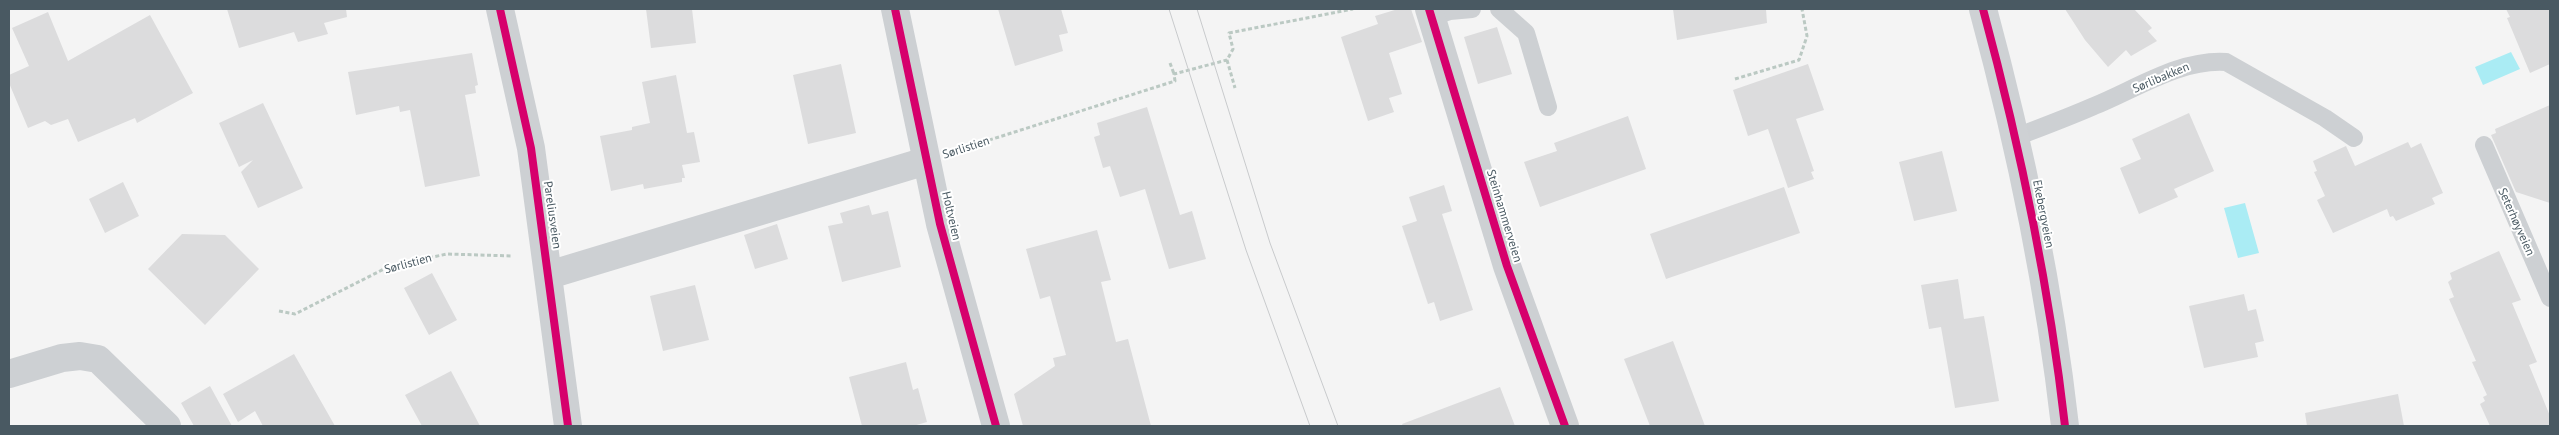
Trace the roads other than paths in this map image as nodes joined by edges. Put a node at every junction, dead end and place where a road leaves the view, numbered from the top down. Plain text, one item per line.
1 (500, 9) edge
2 (895, 9) edge
3 (1472, 9) edge
4 (1499, 9) edge
5 (1983, 9) edge
6 (1431, 13) edge
7 (1548, 107) dead end
8 (2016, 137) junction
9 (2354, 138) dead end
10 (2484, 145) dead end
11 (926, 161) junction
12 (548, 267) junction
13 (2550, 298) edge
14 (9, 374) edge
15 (167, 426) edge
16 (568, 426) edge
17 (996, 426) edge
18 (1566, 426) edge
19 (2065, 426) edge

1 - 12 street, Pareliusveien
2 - 11 street, Holtveien
3 - 6 lane, Steinhammerveien
4 - 7 lane
5 - 8 main road, Ekebergveien
6 - 18 street, Steinhammerveien
8 - 9 lane, Sørlibakken
8 - 19 main road, Ekebergveien
10 - 13 lane, Seterhøyveien
11 - 12 street, Sørlistien
11 - 17 street, Holtveien
12 - 16 street, Pareliusveien
14 - 15 street

